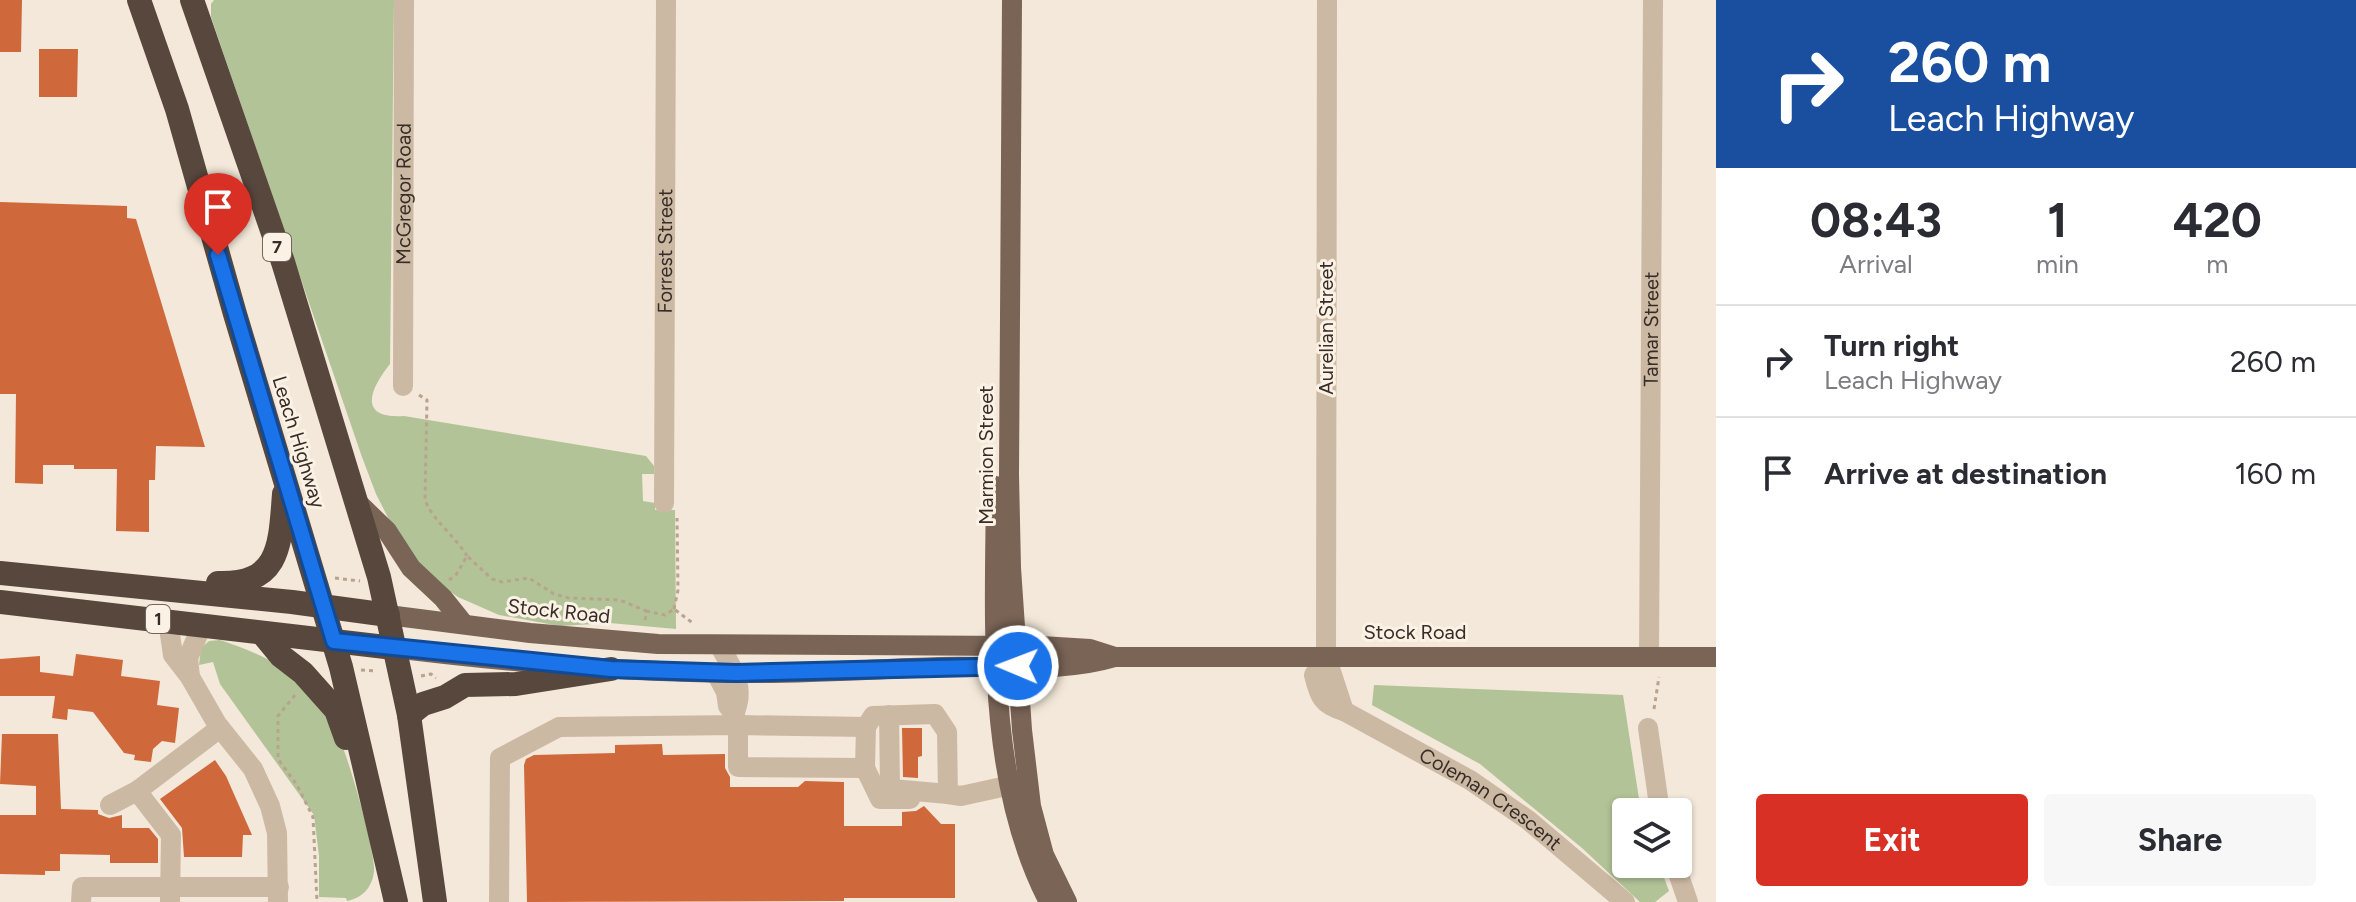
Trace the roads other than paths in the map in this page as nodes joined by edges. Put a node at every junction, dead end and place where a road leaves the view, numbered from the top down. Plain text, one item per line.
1 (139, 0) edge
2 (192, 0) edge
3 (404, 0) edge
4 (666, 0) edge
5 (998, 0) edge
6 (1012, 0) edge
7 (1327, 0) edge
8 (1653, 0) edge
9 (403, 386) road end
10 (285, 481) junction
11 (356, 501) junction
12 (664, 503) road end
13 (0, 573) edge
14 (160, 589) junction
15 (0, 602) edge
16 (323, 605) junction
17 (388, 615) junction
18 (168, 621) junction
19 (463, 623) junction
20 (202, 625) junction
21 (262, 633) junction
22 (334, 641) junction
23 (719, 645) junction
24 (394, 648) junction
25 (1007, 656) junction
26 (1326, 656) junction
27 (1716, 657) edge
28 (1654, 666) junction
29 (611, 669) junction
30 (726, 673) junction
31 (190, 677) junction
32 (409, 715) junction
33 (889, 715) junction
34 (736, 720) junction
35 (866, 727) junction
36 (220, 728) junction
37 (1648, 728) road end
38 (865, 768) junction
39 (1018, 784) junction
40 (137, 791) junction
41 (948, 794) junction
42 (1658, 798) edge
43 (110, 805) dead end
44 (376, 807) junction
45 (1680, 878) edge
46 (170, 894) edge
47 (279, 894) edge
48 (81, 902) edge
49 (396, 902) edge
50 (435, 902) edge
51 (499, 902) edge
52 (1049, 902) edge
53 (1067, 902) edge
54 (1625, 902) edge
55 (1688, 902) edge

1 - 10 highway, Leach Highway
2 - 11 highway, Leach Highway / 7
3 - 9 street, McGregor Road
4 - 12 street, Forrest Street
5 - 25 main road, Marmion Street
6 - 25 main road, Marmion Street
7 - 26 street, Aurelian Street
8 - 28 street, Tamar Street
10 - 14 highway
10 - 16 highway, Leach Highway
11 - 17 highway, Leach Highway / 7
11 - 19 main road
13 - 14 highway, Stock Road / 1
14 - 16 highway, Stock Road / 1
15 - 18 highway, Stock Road / 1
16 - 17 highway, Stock Road / 1
16 - 22 highway, Leach Highway
17 - 19 main road, Stock Road
17 - 24 highway, Leach Highway / 7
18 - 20 highway, Stock Road / 1
18 - 31 street
19 - 23 main road, Stock Road
20 - 21 highway, Stock Road / 1
20 - 31 street
21 - 22 highway, Stock Road / 1
21 - 44 highway
22 - 24 highway, Stock Road / 1
22 - 44 highway, Leach Highway
23 - 25 main road, Stock Road
23 - 30 street
24 - 29 main road, Stock Road
24 - 32 highway, Leach Highway / 7
25 - 26 main road, Stock Road
25 - 30 main road, Stock Road
25 - 39 main road, Marmion Street
26 - 28 main road, Stock Road
26 - 54 street, Coleman Crescent
27 - 28 main road, Stock Road
29 - 30 main road, Stock Road
29 - 32 highway
30 - 34 street
31 - 36 street
32 - 50 highway, Leach Highway / 7
33 - 35 street
33 - 41 street
33 - 41 street
34 - 35 street
34 - 38 street
34 - 51 street
35 - 38 street
36 - 40 street
36 - 47 street
37 - 42 street
38 - 41 street
39 - 41 street
39 - 52 main road, Marmion Street
39 - 53 main road, Marmion Street
40 - 43 street
40 - 46 street
44 - 49 highway, Leach Highway
45 - 55 street
46 - 47 street
46 - 48 street

